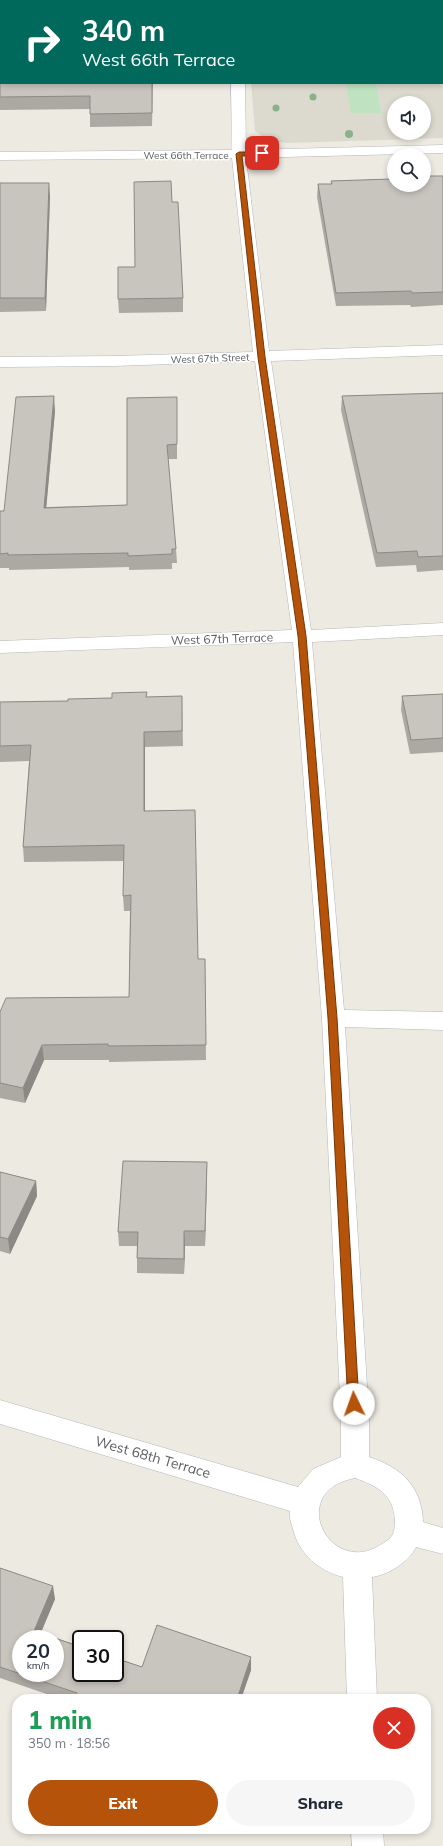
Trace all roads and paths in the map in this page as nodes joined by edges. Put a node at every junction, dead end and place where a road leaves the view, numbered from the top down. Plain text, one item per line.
1 (238, 84) edge
2 (443, 150) edge
3 (239, 154) junction
4 (0, 156) edge
5 (443, 350) edge
6 (262, 357) junction
7 (0, 362) edge
8 (443, 628) edge
9 (302, 636) junction
10 (0, 647) edge
11 (333, 1018) junction
12 (443, 1021) edge
13 (0, 1412) edge
14 (355, 1465) junction
15 (305, 1502) junction
16 (408, 1531) junction
17 (443, 1542) edge
18 (357, 1568) junction
19 (362, 1694) edge
20 (367, 1834) edge
21 (368, 1846) edge

1 - 3 street
2 - 3 street, West 66th Terrace
3 - 4 street, West 66th Terrace
3 - 6 street
5 - 6 street, West 67th Street
6 - 7 street, West 67th Street
6 - 9 street
8 - 9 street, West 67th Terrace
9 - 10 street, West 67th Terrace
9 - 11 street
11 - 12 street
11 - 14 street
13 - 15 street, West 68th Terrace
14 - 15 street
14 - 16 street
15 - 18 street
16 - 17 street
16 - 18 street
18 - 19 street
20 - 21 street

